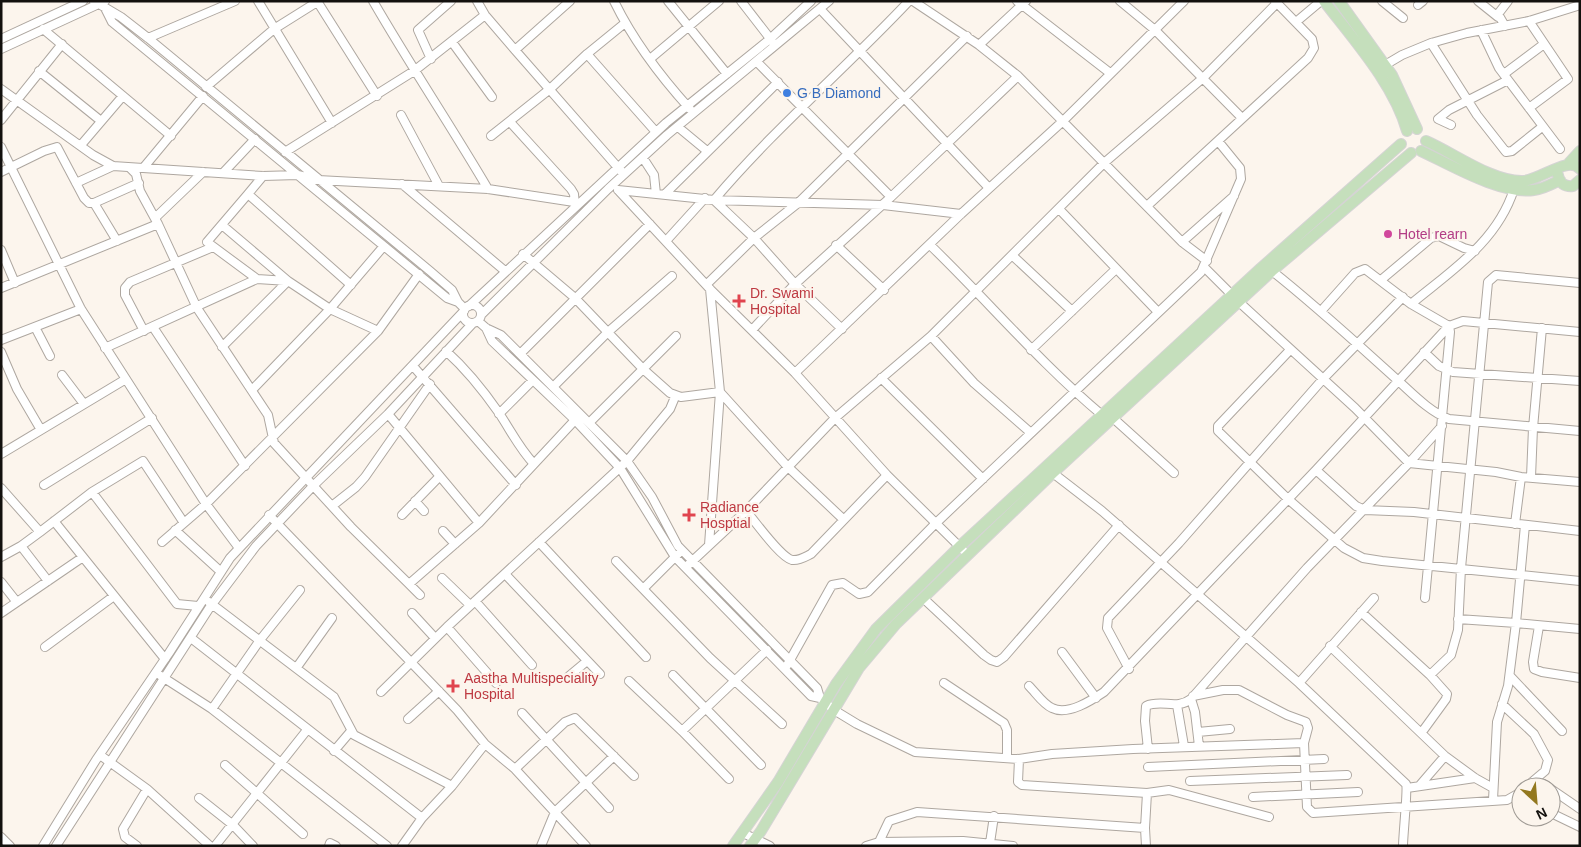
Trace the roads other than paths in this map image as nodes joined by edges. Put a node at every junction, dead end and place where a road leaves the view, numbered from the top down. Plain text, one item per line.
1 (83, 1) edge
2 (234, 1) edge
3 (258, 1) edge
4 (373, 1) edge
5 (451, 1) edge
6 (477, 1) edge
7 (614, 1) edge
8 (668, 1) edge
9 (719, 1) edge
10 (741, 1) edge
11 (811, 1) edge
12 (829, 1) edge
13 (908, 1) edge
14 (913, 1) edge
15 (1120, 1) edge
16 (1184, 1) edge
17 (1323, 1) edge
18 (1339, 1) edge
19 (1382, 1) edge
20 (1478, 1) edge
21 (1508, 1) edge
22 (317, 2) edge
23 (569, 2) edge
24 (1276, 2) edge
25 (1022, 3) edge
26 (100, 4) edge
27 (1580, 5) edge
28 (821, 10) junction
29 (485, 15) junction
30 (1498, 17) junction
31 (1403, 18) dead end
32 (1296, 22) junction
33 (1529, 22) junction
34 (624, 23) junction
35 (689, 26) junction
36 (1505, 26) junction
37 (43, 29) junction
38 (274, 29) junction
39 (1155, 30) junction
40 (1481, 30) junction
41 (967, 36) junction
42 (148, 38) junction
43 (1, 39) edge
44 (770, 39) junction
45 (452, 42) junction
46 (1431, 43) junction
47 (62, 44) junction
48 (1544, 44) junction
49 (980, 45) junction
50 (776, 46) junction
51 (1, 50) edge
52 (515, 50) junction
53 (860, 53) junction
54 (587, 54) junction
55 (431, 59) junction
56 (650, 59) junction
57 (757, 62) junction
58 (1385, 65) junction
59 (1375, 70) junction
60 (39, 71) junction
61 (414, 72) junction
62 (1110, 73) junction
63 (727, 74) junction
64 (1018, 76) junction
65 (1506, 77) junction
66 (1203, 78) junction
67 (778, 82) junction
68 (206, 87) junction
69 (1, 89) edge
70 (550, 89) junction
71 (122, 96) junction
72 (204, 96) junction
73 (377, 96) junction
74 (492, 97) dead end
75 (905, 97) junction
76 (1468, 100) junction
77 (16, 101) junction
78 (687, 105) junction
79 (1529, 108) junction
80 (802, 109) junction
81 (695, 114) junction
82 (401, 115) dead end
83 (1242, 118) junction
84 (1, 120) edge
85 (101, 121) junction
86 (1063, 121) junction
87 (510, 122) junction
88 (332, 123) junction
89 (1451, 125) dead end
90 (1542, 126) junction
91 (678, 127) junction
92 (1412, 130) junction
93 (656, 132) junction
94 (171, 136) junction
95 (491, 136) dead end
96 (255, 139) junction
97 (1218, 141) junction
98 (1426, 141) junction
99 (947, 142) junction
100 (1401, 144) junction
101 (80, 145) junction
102 (1, 147) edge
103 (1560, 149) dead end
104 (707, 151) junction
105 (1580, 151) edge
106 (285, 152) junction
107 (1416, 152) junction
108 (848, 154) junction
109 (643, 158) junction
110 (1104, 163) junction
111 (1569, 163) junction
112 (113, 166) junction
113 (11, 167) junction
114 (144, 167) junction
115 (618, 167) junction
116 (130, 168) junction
117 (1560, 169) junction
118 (1580, 169) edge
119 (1, 172) edge
120 (203, 172) junction
121 (223, 173) junction
122 (624, 174) junction
123 (298, 175) junction
124 (263, 176) junction
125 (318, 180) junction
126 (1560, 180) junction
127 (76, 183) junction
128 (139, 183) junction
129 (402, 184) junction
130 (1578, 184) edge
131 (439, 186) junction
132 (596, 187) junction
133 (989, 188) junction
134 (488, 189) junction
135 (608, 189) junction
136 (1514, 189) junction
137 (619, 191) junction
138 (248, 194) junction
139 (656, 194) junction
140 (665, 194) junction
141 (1235, 195) junction
142 (891, 197) junction
143 (705, 198) junction
144 (714, 200) junction
145 (94, 203) junction
146 (798, 203) junction
147 (575, 204) junction
148 (882, 205) junction
149 (1147, 206) junction
150 (1059, 209) junction
151 (961, 214) junction
152 (578, 216) junction
153 (157, 221) junction
154 (222, 224) junction
155 (650, 224) junction
156 (754, 238) junction
157 (666, 241) junction
158 (117, 242) junction
159 (1182, 242) junction
160 (836, 245) junction
161 (930, 245) junction
162 (382, 246) junction
163 (213, 247) junction
164 (1, 250) edge
165 (1475, 251) junction
166 (523, 254) junction
167 (1013, 256) junction
168 (533, 262) junction
169 (175, 264) junction
170 (1206, 264) junction
171 (60, 266) junction
172 (1116, 269) junction
173 (505, 271) junction
174 (1272, 271) junction
175 (419, 274) junction
176 (672, 276) dead end
177 (257, 280) junction
178 (1381, 280) junction
179 (288, 281) junction
180 (1580, 282) edge
181 (15, 283) junction
182 (794, 284) junction
183 (351, 285) junction
184 (708, 287) junction
185 (1, 288) edge
186 (884, 290) junction
187 (977, 291) junction
188 (1403, 297) junction
189 (575, 298) junction
190 (1235, 299) junction
191 (458, 302) junction
192 (1411, 304) junction
193 (197, 308) junction
194 (81, 309) junction
195 (330, 309) junction
196 (466, 309) junction
197 (1322, 310) junction
198 (1072, 311) junction
199 (1158, 312) junction
200 (477, 320) junction
201 (1484, 323) junction
202 (1449, 326) junction
203 (35, 327) junction
204 (153, 327) junction
205 (486, 328) junction
206 (1542, 328) junction
207 (842, 329) junction
208 (752, 330) junction
209 (144, 331) junction
210 (378, 331) junction
211 (608, 332) junction
212 (1580, 332) edge
213 (676, 336) dead end
214 (931, 336) junction
215 (1, 340) edge
216 (1358, 344) junction
217 (222, 347) junction
218 (105, 348) junction
219 (1031, 350) junction
220 (1290, 350) junction
221 (446, 351) junction
222 (1, 352) edge
223 (1424, 352) junction
224 (520, 354) junction
225 (50, 356) dead end
226 (413, 366) junction
227 (643, 369) junction
228 (1445, 370) junction
229 (795, 373) junction
230 (1479, 374) junction
231 (62, 375) dead end
232 (423, 376) junction
233 (881, 378) junction
234 (126, 379) junction
235 (1323, 379) junction
236 (1539, 379) junction
237 (534, 380) junction
238 (1398, 380) junction
239 (1580, 381) edge
240 (430, 384) junction
241 (553, 386) junction
242 (252, 390) junction
243 (720, 392) junction
244 (1074, 392) junction
245 (675, 397) junction
246 (84, 404) junction
247 (388, 414) junction
248 (499, 414) junction
249 (1102, 415) junction
250 (1442, 416) junction
251 (152, 418) junction
252 (835, 418) junction
253 (1113, 418) junction
254 (1365, 418) junction
255 (575, 420) junction
256 (1474, 421) junction
257 (589, 423) junction
258 (1442, 426) junction
259 (399, 428) junction
260 (1533, 428) junction
261 (41, 430) junction
262 (1580, 431) edge
263 (1031, 433) junction
264 (272, 438) junction
265 (1, 454) edge
266 (628, 461) junction
267 (1250, 462) junction
268 (1410, 463) junction
269 (534, 464) junction
270 (245, 466) junction
271 (787, 466) junction
272 (1438, 467) junction
273 (620, 468) junction
274 (1049, 470) junction
275 (1316, 470) junction
276 (1470, 470) junction
277 (1174, 473) dead end
278 (305, 476) junction
279 (887, 476) junction
280 (1521, 477) junction
281 (440, 478) junction
282 (1531, 478) junction
283 (983, 479) junction
284 (1580, 482) edge
285 (44, 485) dead end
286 (314, 485) junction
287 (516, 486) junction
288 (92, 492) junction
289 (3, 494) edge
290 (1288, 499) junction
291 (415, 502) junction
292 (206, 504) junction
293 (332, 506) junction
294 (1365, 510) junction
295 (424, 511) dead end
296 (746, 511) junction
297 (1433, 514) junction
298 (270, 515) junction
299 (402, 515) dead end
300 (843, 519) junction
301 (1467, 519) junction
302 (54, 521) junction
303 (184, 523) junction
304 (278, 523) junction
305 (479, 523) junction
306 (935, 524) junction
307 (1515, 524) junction
308 (1119, 525) junction
309 (1525, 525) junction
310 (175, 530) junction
311 (442, 530) dead end
312 (1580, 531) edge
313 (40, 532) junction
314 (1335, 540) junction
315 (162, 542) dead end
316 (539, 542) junction
317 (455, 544) junction
318 (709, 545) junction
319 (21, 546) junction
320 (959, 547) junction
321 (239, 548) junction
322 (682, 550) junction
323 (968, 555) junction
324 (1, 557) edge
325 (83, 557) junction
326 (675, 557) junction
327 (693, 561) junction
328 (616, 562) dead end
329 (1161, 562) junction
330 (1429, 565) junction
331 (686, 567) junction
332 (1461, 568) junction
333 (220, 571) junction
334 (505, 574) junction
335 (1519, 574) junction
336 (442, 578) dead end
337 (48, 581) junction
338 (1580, 581) edge
339 (1, 582) edge
340 (409, 584) junction
341 (644, 588) junction
342 (300, 590) dead end
343 (420, 595) dead end
344 (1198, 595) junction
345 (114, 596) junction
346 (204, 598) junction
347 (923, 598) junction
348 (1374, 598) dead end
349 (1424, 598) dead end
350 (16, 601) junction
351 (473, 603) junction
352 (198, 606) junction
353 (212, 606) junction
354 (1361, 612) junction
355 (1, 613) edge
356 (412, 614) dead end
357 (332, 618) dead end
358 (1458, 619) junction
359 (1516, 624) junction
360 (1539, 626) junction
361 (447, 627) junction
362 (1580, 629) edge
363 (193, 635) junction
364 (435, 638) junction
365 (1245, 638) junction
366 (260, 640) junction
367 (1330, 646) junction
368 (45, 648) dead end
369 (767, 650) junction
370 (1062, 652) dead end
371 (646, 657) dead end
372 (165, 659) junction
373 (586, 661) junction
374 (790, 661) junction
375 (410, 662) junction
376 (532, 665) dead end
377 (297, 667) junction
378 (785, 669) junction
379 (1129, 669) junction
380 (156, 672) junction
381 (236, 674) junction
382 (600, 674) dead end
383 (673, 675) dead end
384 (1430, 675) junction
385 (569, 676) dead end
386 (1510, 676) junction
387 (164, 678) junction
388 (1580, 678) edge
389 (734, 680) junction
390 (629, 681) dead end
391 (496, 683) dead end
392 (944, 683) dead end
393 (1299, 683) junction
394 (1029, 686) dead end
395 (439, 691) junction
396 (381, 692) dead end
397 (1096, 698) junction
398 (1192, 698) junction
399 (822, 700) junction
400 (1502, 704) junction
401 (1177, 705) junction
402 (706, 708) junction
403 (212, 709) junction
404 (834, 710) junction
405 (522, 713) dead end
406 (408, 718) dead end
407 (782, 724) dead end
408 (1230, 729) dead end
409 (307, 730) junction
410 (351, 731) junction
411 (682, 731) junction
412 (1562, 731) dead end
413 (1198, 732) junction
414 (1422, 732) junction
415 (547, 740) junction
416 (1304, 743) junction
417 (485, 744) junction
418 (1184, 746) junction
419 (1199, 746) junction
420 (1148, 749) junction
421 (334, 750) junction
422 (100, 755) junction
423 (614, 756) junction
424 (1445, 756) junction
425 (1007, 758) junction
426 (1019, 759) junction
427 (1324, 759) dead end
428 (1305, 761) junction
429 (110, 762) junction
430 (282, 763) junction
431 (761, 764) dead end
432 (225, 765) dead end
433 (1148, 767) dead end
434 (515, 769) junction
435 (1347, 775) dead end
436 (634, 776) dead end
437 (1306, 777) junction
438 (1538, 777) edge
439 (1475, 778) junction
440 (729, 779) dead end
441 (1190, 781) dead end
442 (585, 782) junction
443 (783, 784) junction
444 (1420, 785) junction
445 (452, 786) junction
446 (1408, 788) junction
447 (1493, 788) junction
448 (147, 789) junction
449 (1358, 792) dead end
450 (1147, 793) junction
451 (1306, 795) junction
452 (257, 796) junction
453 (1561, 796) edge
454 (1253, 797) dead end
455 (199, 798) dead end
456 (1511, 798) edge
457 (1493, 800) junction
458 (609, 808) dead end
459 (1404, 808) junction
460 (1580, 809) edge
461 (556, 812) junction
462 (994, 816) junction
463 (1269, 817) dead end
464 (422, 818) junction
465 (1561, 818) edge
466 (232, 824) junction
467 (1580, 827) edge
468 (1145, 828) junction
469 (746, 830) junction
470 (303, 834) dead end
471 (1, 837) edge
472 (755, 839) edge
473 (951, 843) edge
474 (990, 843) junction
475 (880, 844) edge
476 (10, 846) edge
477 (43, 846) edge
478 (56, 846) edge
479 (138, 846) edge
480 (210, 846) edge
481 (215, 846) edge
482 (253, 846) edge
483 (329, 846) edge
484 (336, 846) edge
485 (387, 846) edge
486 (402, 846) edge
487 (541, 846) edge
488 (586, 846) edge
489 (734, 846) edge
490 (770, 846) edge
491 (866, 846) edge
492 (1013, 846) edge
493 (1146, 846) edge
494 (1403, 846) edge

1 - 43 street
2 - 42 street
3 - 38 street
4 - 61 street
5 - 55 street
6 - 29 street
7 - 34 street
8 - 35 street
9 - 35 street
10 - 44 street
11 - 44 street
12 - 28 street
13 - 53 street
14 - 41 street
15 - 39 street
16 - 39 street
17 - 32 street
17 - 59 main road
18 - 58 main road
19 - 31 street
20 - 30 street
21 - 30 street
22 - 38 street
22 - 73 street
23 - 52 street
24 - 32 street
24 - 66 street
25 - 49 street
25 - 62 street
26 - 37 street
26 - 42 street
26 - 72 street
27 - 33 street
28 - 50 street
28 - 53 street
29 - 45 street
29 - 52 street
30 - 36 street
32 - 83 street
33 - 36 street
33 - 48 street
34 - 54 street
34 - 56 street
35 - 56 street
35 - 63 street
36 - 40 street
37 - 47 street
37 - 51 street
38 - 68 street
38 - 88 street
39 - 62 street
39 - 66 street
40 - 46 street
40 - 65 street
41 - 49 street
41 - 75 street
42 - 68 street
44 - 50 street
44 - 63 street
45 - 55 street
45 - 74 street
46 - 58 street
46 - 76 street
47 - 60 street
47 - 71 street
48 - 65 street
48 - 79 street
49 - 64 street
50 - 57 street
52 - 70 street
53 - 75 street
53 - 80 street
54 - 70 street
54 - 93 street
55 - 61 street
56 - 78 street
57 - 67 street
57 - 81 street
58 - 59 street
58 - 92 main road
59 - 92 main road
60 - 77 street
60 - 85 street
61 - 73 street
61 - 134 street
62 - 86 street
63 - 78 street
64 - 86 street
64 - 99 street
65 - 76 street
65 - 79 street
66 - 83 street
66 - 110 street
67 - 80 street
67 - 104 street
68 - 106 street
69 - 77 street
70 - 87 street
70 - 115 street
71 - 85 street
71 - 94 street
72 - 94 street
72 - 96 street
73 - 88 street
75 - 99 street
75 - 108 street
76 - 89 street
76 - 90 street
77 - 84 street
77 - 101 street
78 - 81 street
78 - 93 street
79 - 90 street
80 - 108 street
80 - 144 street
81 - 91 street
82 - 131 street
83 - 97 street
85 - 101 street
86 - 110 street
86 - 133 street
87 - 95 street
87 - 147 street
88 - 106 street
90 - 103 street
91 - 104 street
91 - 109 street
92 - 98 main road
92 - 100 main road
93 - 115 street
94 - 114 street
96 - 121 street
96 - 123 street
97 - 141 street
97 - 149 street
98 - 107 main road
98 - 117 main road
99 - 133 street
99 - 142 street
100 - 107 main road
100 - 190 main road
101 - 112 street
102 - 113 street
104 - 140 street
105 - 111 main road
106 - 125 street
107 - 136 main road
107 - 174 main road
108 - 142 street
108 - 146 street
109 - 122 street
109 - 139 street
110 - 149 street
110 - 150 street
111 - 117 main road
111 - 118 main road
112 - 116 street
112 - 127 street
113 - 119 street
113 - 127 street
113 - 171 street
114 - 116 street
114 - 120 street
115 - 122 street
115 - 132 street
116 - 128 street
117 - 126 main road
120 - 121 street
120 - 153 street
121 - 124 street
122 - 135 street
123 - 124 street
123 - 125 street
123 - 162 street
124 - 138 street
125 - 129 street
125 - 191 street
126 - 130 main road
126 - 136 main road
127 - 145 street
128 - 145 street
128 - 153 street
129 - 131 street
129 - 173 street
131 - 134 street
132 - 135 street
132 - 147 street
133 - 151 street
134 - 147 street
135 - 137 street
135 - 152 street
136 - 165 street
137 - 139 street
137 - 155 street
138 - 154 street
138 - 183 street
139 - 140 street
140 - 143 street
141 - 159 street
141 - 170 street
142 - 148 street
143 - 144 street
143 - 157 street
144 - 146 street
144 - 156 street
145 - 158 street
146 - 148 street
146 - 156 street
147 - 152 street
147 - 166 street
148 - 151 street
148 - 160 street
149 - 159 street
150 - 167 street
150 - 172 street
151 - 161 street
152 - 168 street
153 - 158 street
153 - 169 street
154 - 163 street
154 - 179 street
155 - 157 street
155 - 189 street
156 - 182 street
156 - 184 street
157 - 184 street
158 - 171 street
159 - 170 street
160 - 182 street
160 - 186 street
161 - 186 street
161 - 187 street
162 - 175 street
162 - 183 street
163 - 169 street
163 - 177 street
164 - 181 street
165 - 178 street
165 - 192 street
166 - 168 street
166 - 173 street
167 - 187 street
167 - 198 street
168 - 189 street
168 - 200 street
169 - 193 street
169 - 209 street
170 - 190 street
170 - 199 street
171 - 181 street
171 - 194 street
172 - 198 street
172 - 199 street
173 - 196 street
174 - 190 main road
174 - 197 street
175 - 191 street
175 - 210 street
176 - 211 street
177 - 179 street
177 - 193 street
178 - 188 street
178 - 197 street
179 - 195 street
179 - 217 street
180 - 201 street
181 - 185 street
182 - 207 street
182 - 208 street
183 - 195 street
184 - 208 street
184 - 243 street
186 - 207 street
187 - 214 street
187 - 219 street
188 - 192 street
188 - 216 street
189 - 211 street
189 - 224 street
190 - 220 street
190 - 249 main road
190 - 253 main road
191 - 196 street
192 - 202 street
193 - 204 street
193 - 217 street
194 - 203 street
194 - 218 street
195 - 210 street
195 - 242 street
196 - 200 street
196 - 200 street
196 - 226 street
197 - 216 street
198 - 219 street
199 - 244 street
200 - 205 street
200 - 221 street
201 - 202 street
201 - 206 street
201 - 230 street
202 - 223 street
202 - 228 street
203 - 215 street
203 - 225 street
204 - 209 street
204 - 270 street
205 - 224 street
205 - 237 street
206 - 212 street
206 - 236 street
207 - 229 street
208 - 229 street
209 - 218 street
210 - 264 street
211 - 227 street
211 - 241 street
213 - 227 street
214 - 233 street
214 - 263 street
216 - 235 street
216 - 238 street
217 - 242 street
218 - 234 street
219 - 244 street
220 - 235 street
220 - 267 street
221 - 232 street
221 - 248 street
222 - 261 street
223 - 228 street
223 - 238 street
224 - 241 street
226 - 232 street
226 - 278 street
227 - 245 street
227 - 257 street
228 - 230 street
228 - 250 street
229 - 252 street
230 - 236 street
230 - 256 street
231 - 246 street
232 - 240 street
232 - 247 street
233 - 252 street
233 - 283 street
234 - 246 street
234 - 251 street
235 - 254 street
235 - 267 street
236 - 239 street
236 - 260 street
237 - 248 street
237 - 255 street
238 - 250 street
238 - 254 street
240 - 259 street
240 - 287 street
241 - 257 street
242 - 264 street
243 - 245 street
243 - 271 street
243 - 318 street
244 - 249 street
244 - 263 street
245 - 266 street
246 - 261 street
247 - 259 street
247 - 286 street
248 - 269 street
249 - 274 main road
250 - 256 street
250 - 258 street
251 - 285 street
251 - 292 street
252 - 271 street
252 - 279 street
253 - 274 main road
253 - 277 street
254 - 268 street
254 - 275 street
255 - 269 street
255 - 273 street
256 - 260 street
256 - 276 street
257 - 266 street
258 - 268 street
258 - 272 street
259 - 281 street
259 - 293 street
260 - 262 street
260 - 282 street
261 - 265 street
263 - 283 street
264 - 270 street
264 - 278 street
266 - 273 street
266 - 322 street
267 - 290 street
267 - 329 street
268 - 272 street
268 - 294 street
269 - 287 street
270 - 292 street
271 - 296 street
271 - 300 street
272 - 276 street
272 - 297 street
273 - 316 street
273 - 326 street
274 - 308 street
274 - 320 main road
274 - 323 main road
275 - 290 street
275 - 294 street
276 - 280 street
276 - 301 street
278 - 286 street
278 - 298 street
279 - 300 street
279 - 306 street
280 - 282 street
280 - 307 street
281 - 291 street
281 - 305 street
282 - 284 street
283 - 306 street
286 - 293 street
286 - 304 street
287 - 305 street
288 - 302 street
288 - 303 street
288 - 352 street
289 - 313 street
290 - 314 street
290 - 344 street
291 - 295 street
291 - 299 street
292 - 303 street
292 - 321 street
293 - 340 street
294 - 297 street
294 - 314 street
296 - 300 street
296 - 318 street
297 - 301 street
297 - 330 street
298 - 304 street
298 - 321 street
301 - 307 street
301 - 332 street
302 - 313 street
302 - 325 street
303 - 310 street
304 - 353 street
304 - 375 street
305 - 317 street
306 - 320 street
306 - 374 street
307 - 309 street
308 - 329 street
308 - 347 street
309 - 312 street
309 - 335 street
310 - 315 street
310 - 333 street
311 - 317 street
313 - 319 street
314 - 330 street
314 - 365 street
316 - 334 street
316 - 371 street
317 - 340 street
318 - 327 street
319 - 324 street
319 - 337 street
320 - 323 street
320 - 399 main road
321 - 333 street
322 - 326 street
322 - 327 street
323 - 347 main road
325 - 337 street
325 - 345 street
326 - 331 street
326 - 341 street
327 - 331 street
327 - 374 street
328 - 341 street
329 - 344 street
329 - 379 street
330 - 332 street
330 - 349 street
331 - 369 street
332 - 335 street
332 - 358 street
333 - 346 street
334 - 351 street
334 - 373 street
335 - 338 street
335 - 359 street
336 - 351 street
337 - 350 street
339 - 350 street
340 - 343 street
341 - 389 street
342 - 366 street
344 - 365 street
344 - 379 street
345 - 368 street
345 - 372 street
346 - 352 street
346 - 353 street
347 - 404 main road
348 - 354 street
350 - 355 street
351 - 361 street
351 - 376 street
352 - 372 street
353 - 363 street
353 - 366 street
354 - 367 street
354 - 384 street
356 - 364 street
357 - 377 street
358 - 359 street
358 - 384 street
359 - 360 street
359 - 386 street
360 - 362 street
360 - 388 street
361 - 364 street
361 - 391 street
363 - 381 street
363 - 387 street
364 - 375 street
365 - 393 street
365 - 398 street
366 - 377 street
366 - 381 street
367 - 393 street
367 - 414 street
369 - 378 street
369 - 389 street
370 - 397 street
372 - 380 street
373 - 382 street
373 - 385 street
374 - 378 street
374 - 399 street
375 - 395 street
375 - 396 street
377 - 410 street
378 - 399 street
379 - 397 street
380 - 387 street
380 - 422 street
381 - 403 street
381 - 409 street
383 - 402 street
384 - 414 street
386 - 400 street
386 - 412 street
387 - 403 street
387 - 429 street
389 - 402 street
389 - 407 street
390 - 411 street
392 - 425 street
393 - 446 street
394 - 397 street
395 - 406 street
395 - 417 street
398 - 401 street
398 - 413 street
398 - 416 street
399 - 404 street
399 - 443 main road
400 - 438 street
400 - 447 street
401 - 418 street
401 - 420 street
402 - 411 street
402 - 431 street
403 - 430 street
404 - 425 street
404 - 443 main road
405 - 415 street
408 - 413 street
409 - 421 street
409 - 430 street
410 - 421 street
410 - 445 street
411 - 440 street
413 - 419 street
414 - 424 street
415 - 423 street
415 - 434 street
415 - 442 street
416 - 419 street
416 - 428 street
417 - 434 street
417 - 445 street
418 - 419 street
418 - 420 street
420 - 426 street
421 - 464 street
422 - 429 street
422 - 477 street
423 - 436 street
423 - 442 street
424 - 439 street
424 - 444 street
425 - 426 street
426 - 450 street
427 - 428 street
428 - 433 street
428 - 437 street
429 - 448 street
429 - 478 street
430 - 452 street
430 - 485 street
432 - 452 street
434 - 461 street
435 - 437 street
437 - 441 street
437 - 451 street
439 - 444 street
439 - 447 street
442 - 458 street
442 - 461 street
443 - 469 main road
443 - 472 main road
444 - 446 street
445 - 464 street
446 - 459 street
447 - 457 street
448 - 479 street
448 - 480 street
449 - 451 street
450 - 463 street
450 - 468 street
451 - 454 street
451 - 459 street
452 - 466 street
452 - 470 street
453 - 460 street
455 - 466 street
456 - 457 street
457 - 459 street
459 - 494 street
461 - 487 street
461 - 488 street
462 - 468 street
462 - 474 street
462 - 475 street
464 - 486 street
465 - 467 street
466 - 481 street
466 - 482 street
468 - 493 street
469 - 472 street
469 - 489 main road
471 - 476 street
472 - 490 street
473 - 474 street
473 - 475 street
474 - 492 street
475 - 491 street
483 - 484 street

